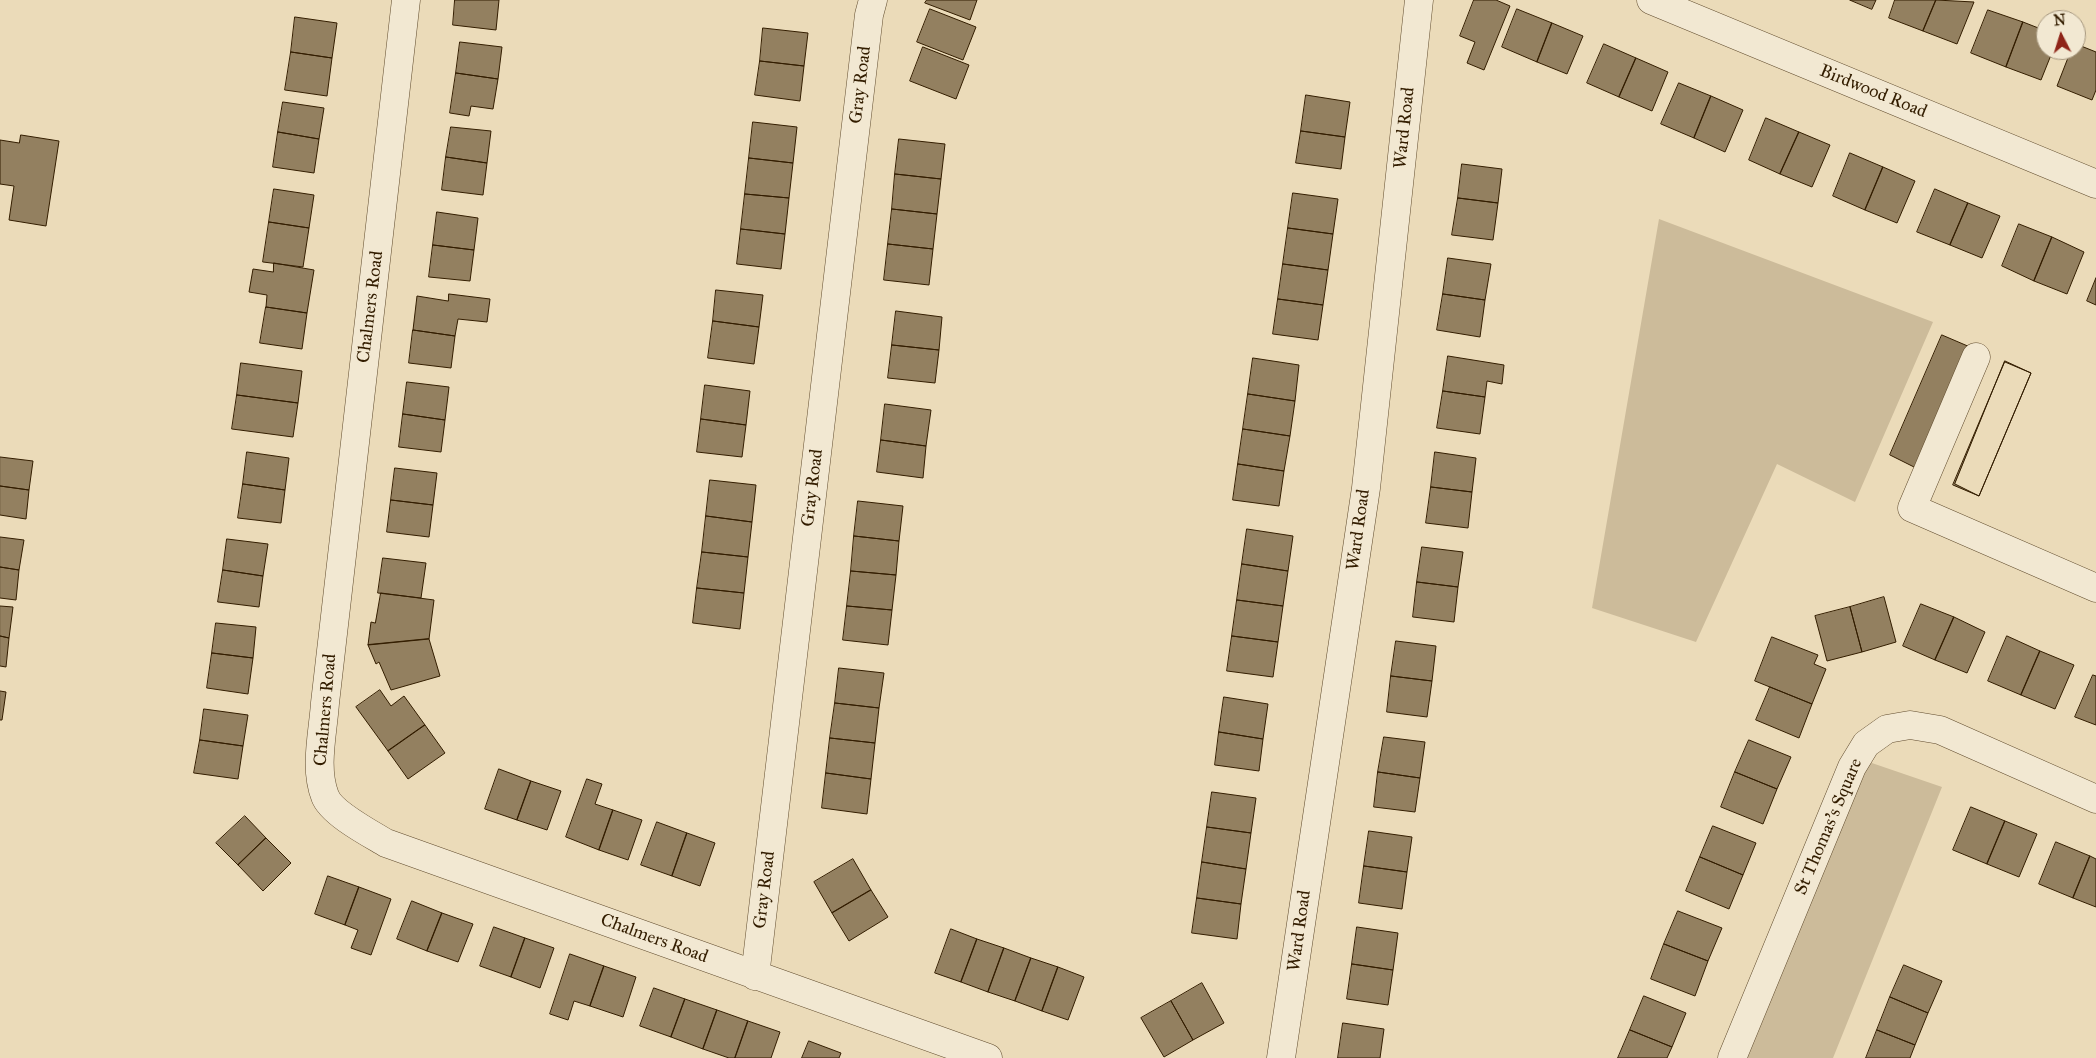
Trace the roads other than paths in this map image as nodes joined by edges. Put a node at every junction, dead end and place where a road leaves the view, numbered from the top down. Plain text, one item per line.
1 (406, 0) edge
2 (873, 0) edge
3 (1419, 0) edge
4 (1664, 3) edge
5 (2096, 184) edge
6 (1976, 357) dead end
7 (2096, 588) edge
8 (2096, 799) edge
9 (755, 976) junction
10 (988, 1058) edge
11 (1281, 1058) edge
12 (1732, 1058) edge

1 - 9 street, Chalmers Road
2 - 9 street, Gray Road
3 - 11 street, Ward Road
4 - 5 street, Birdwood Road
6 - 7 street
8 - 12 street, St Thomas's Square
9 - 10 street, Chalmers Road

